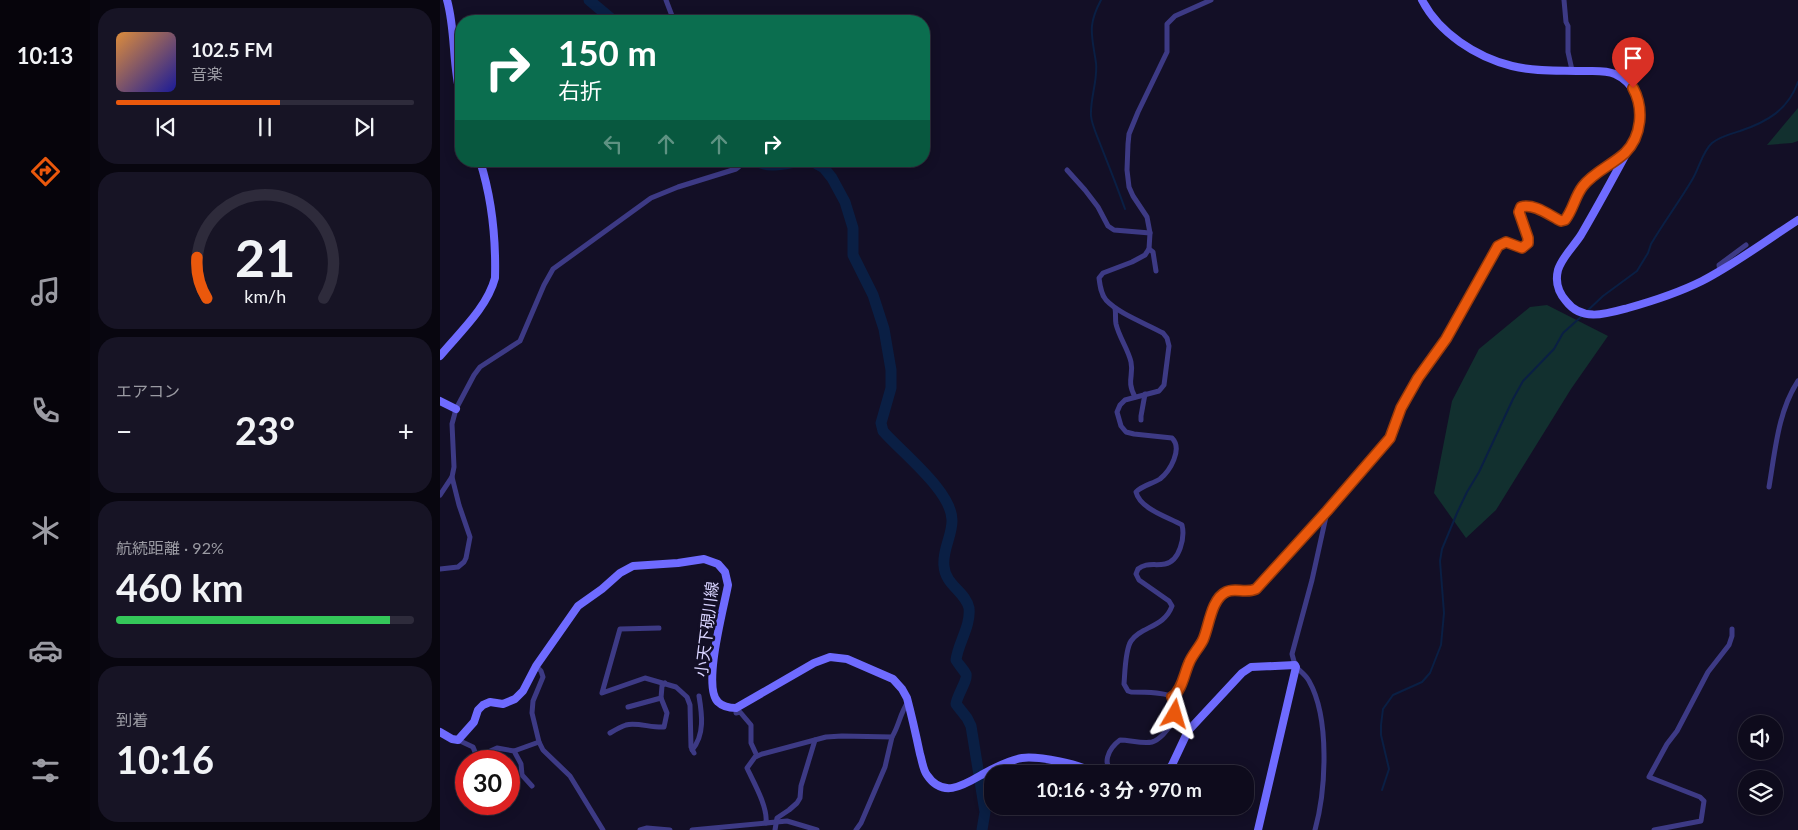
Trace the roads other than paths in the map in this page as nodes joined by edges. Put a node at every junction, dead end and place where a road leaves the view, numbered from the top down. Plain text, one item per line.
1 (447, 0) edge
2 (666, 0) edge
3 (1211, 0) edge
4 (1422, 0) edge
5 (1564, 0) edge
6 (672, 15) edge
7 (1572, 70) junction
8 (455, 72) edge
9 (1626, 152) junction
10 (482, 167) edge
11 (738, 167) edge
12 (1067, 170) dead end
13 (1798, 220) edge
14 (1150, 233) junction
15 (1746, 245) dead end
16 (1149, 249) junction
17 (1156, 271) dead end
18 (1720, 271) junction
19 (1115, 308) junction
20 (440, 356) edge
21 (1798, 381) edge
22 (1145, 394) junction
23 (1135, 397) junction
24 (440, 401) edge
25 (456, 409) junction
26 (1141, 420) dead end
27 (452, 477) junction
28 (1769, 488) dead end
29 (440, 495) edge
30 (1327, 511) junction
31 (440, 569) edge
32 (659, 628) dead end
33 (1732, 629) dead end
34 (536, 666) junction
35 (1295, 666) junction
36 (665, 683) junction
37 (699, 696) dead end
38 (1172, 697) junction
39 (661, 698) junction
40 (908, 702) junction
41 (628, 707) dead end
42 (736, 713) dead end
43 (440, 732) edge
44 (610, 732) dead end
45 (892, 738) junction
46 (458, 740) junction
47 (815, 740) junction
48 (539, 742) junction
49 (474, 750) edge
50 (493, 750) edge
51 (508, 750) edge
52 (517, 750) edge
53 (757, 756) junction
54 (520, 762) edge
55 (1003, 765) edge
56 (1076, 765) edge
57 (1108, 765) edge
58 (1172, 765) edge
59 (984, 774) edge
60 (532, 786) dead end
61 (776, 822) junction
62 (766, 823) junction
63 (603, 830) edge
64 (640, 830) edge
65 (670, 830) edge
66 (692, 830) edge
67 (775, 830) edge
68 (817, 830) edge
69 (856, 830) edge
70 (1258, 830) edge
71 (1315, 830) edge
72 (1654, 830) edge

1 - 8 main road
2 - 6 street
3 - 14 street
4 - 7 main road
5 - 7 street
7 - 9 main road
9 - 18 main road
9 - 30 street
10 - 20 main road
11 - 25 street
12 - 14 street
13 - 18 main road
14 - 16 street
15 - 18 street
16 - 17 street
16 - 19 street
19 - 22 street
19 - 23 street
21 - 28 street
22 - 23 street
22 - 26 street
23 - 38 street
24 - 25 main road
25 - 27 street
27 - 29 street
27 - 31 street
30 - 35 street
30 - 38 street
32 - 36 street
33 - 72 street
34 - 40 main road, 小天下硯川線
34 - 46 main road, 小天下硯川線
34 - 48 street
35 - 58 main road
35 - 70 main road
35 - 71 street
36 - 37 street
36 - 39 street
38 - 57 street
39 - 41 street
39 - 44 street
40 - 45 street
40 - 59 main road, 小天下硯川線
42 - 53 street
43 - 46 main road
45 - 47 street
45 - 69 street
46 - 49 street
47 - 53 street
47 - 61 street
48 - 52 street
48 - 63 street
50 - 51 street
53 - 62 street
54 - 60 street
55 - 56 main road, 小天下硯川線
61 - 62 street
61 - 67 street
61 - 68 street
62 - 66 street
64 - 65 street

